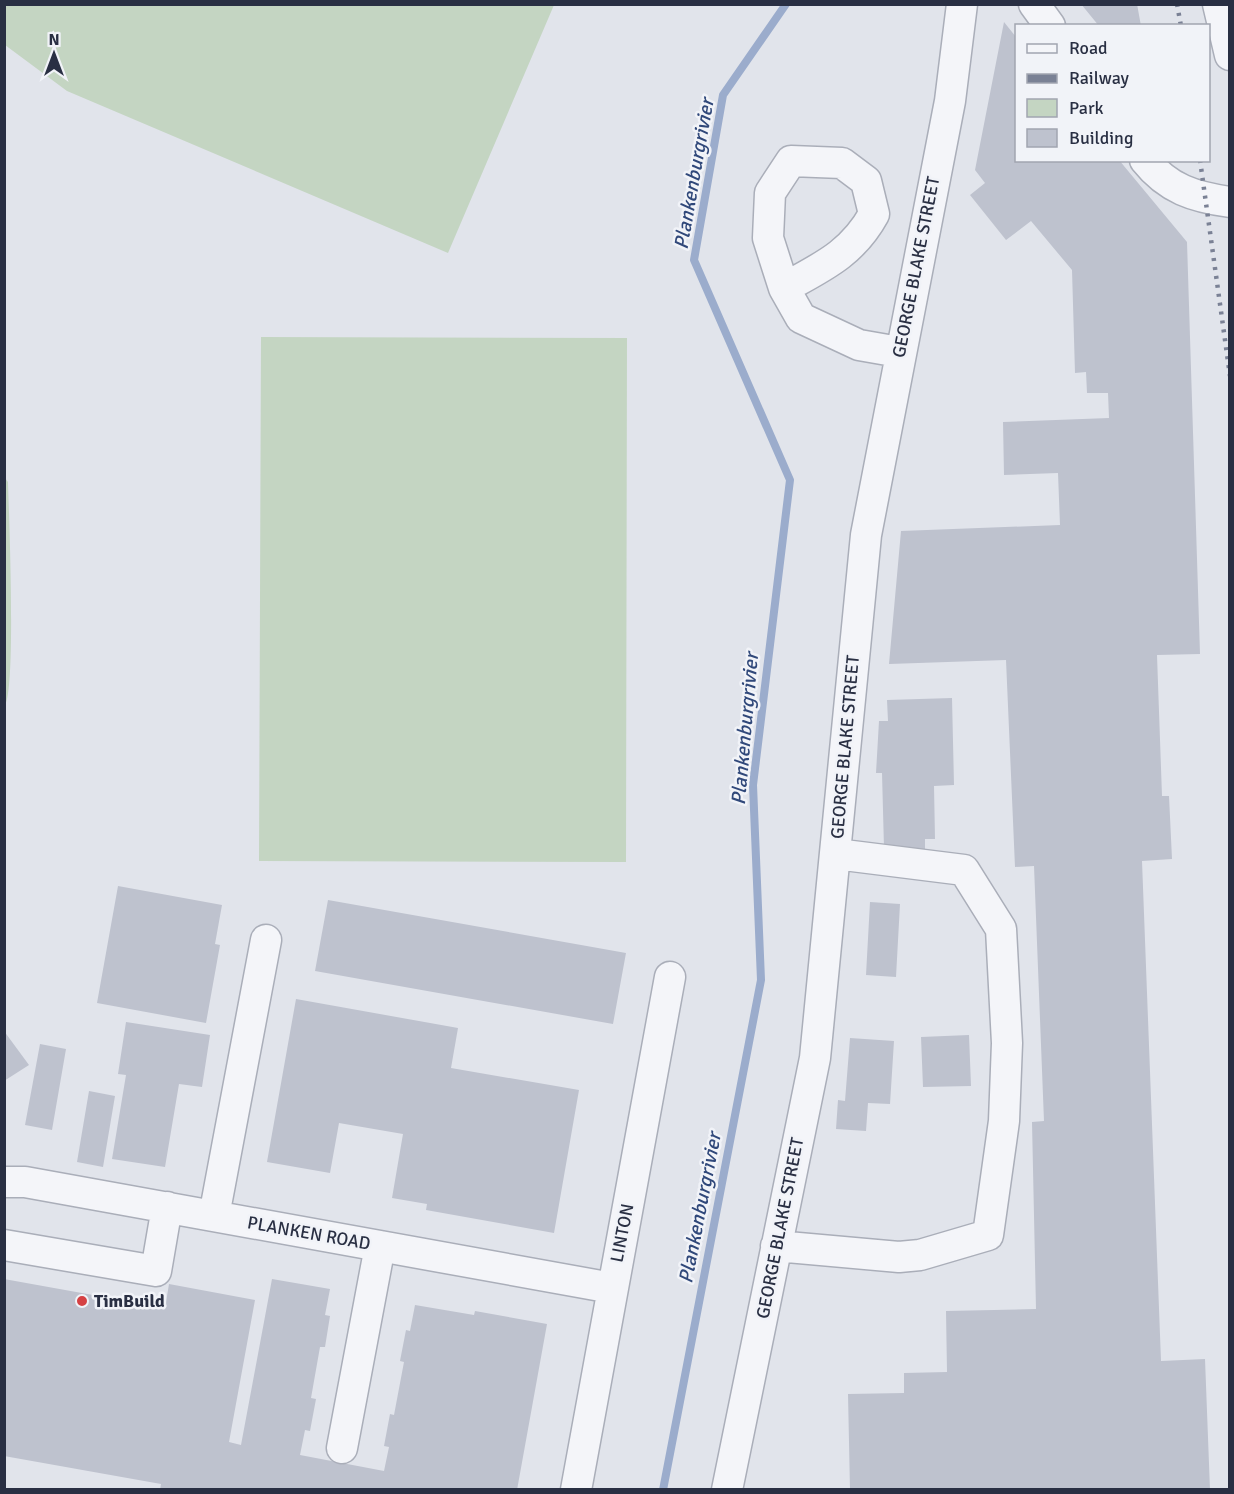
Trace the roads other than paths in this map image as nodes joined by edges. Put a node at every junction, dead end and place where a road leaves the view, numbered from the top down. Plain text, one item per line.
1 (962, 4) edge
2 (1035, 4) edge
3 (1218, 4) edge
4 (1049, 24) edge
5 (1230, 55) edge
6 (1147, 162) edge
7 (1230, 202) edge
8 (784, 288) dead end
9 (899, 352) junction
10 (836, 854) junction
11 (266, 940) dead end
12 (670, 977) dead end
13 (4, 1182) edge
14 (166, 1207) junction
15 (213, 1216) junction
16 (4, 1245) edge
17 (380, 1246) junction
18 (776, 1246) junction
19 (612, 1288) junction
20 (342, 1448) dead end
21 (576, 1490) edge
22 (727, 1490) edge

1 - 9 street, GEORGE BLAKE STREET
2 - 4 street
3 - 5 street
6 - 7 street
8 - 9 street
9 - 10 street, GEORGE BLAKE STREET
10 - 18 street, GEORGE BLAKE STREET
10 - 18 street
11 - 15 street
12 - 19 street, LINTON
13 - 14 street, PLANKEN ROAD
14 - 15 street, PLANKEN ROAD
14 - 16 street
15 - 17 street, PLANKEN ROAD
17 - 19 street, PLANKEN ROAD
17 - 20 street
18 - 22 street, GEORGE BLAKE STREET
19 - 21 street, LINTON

